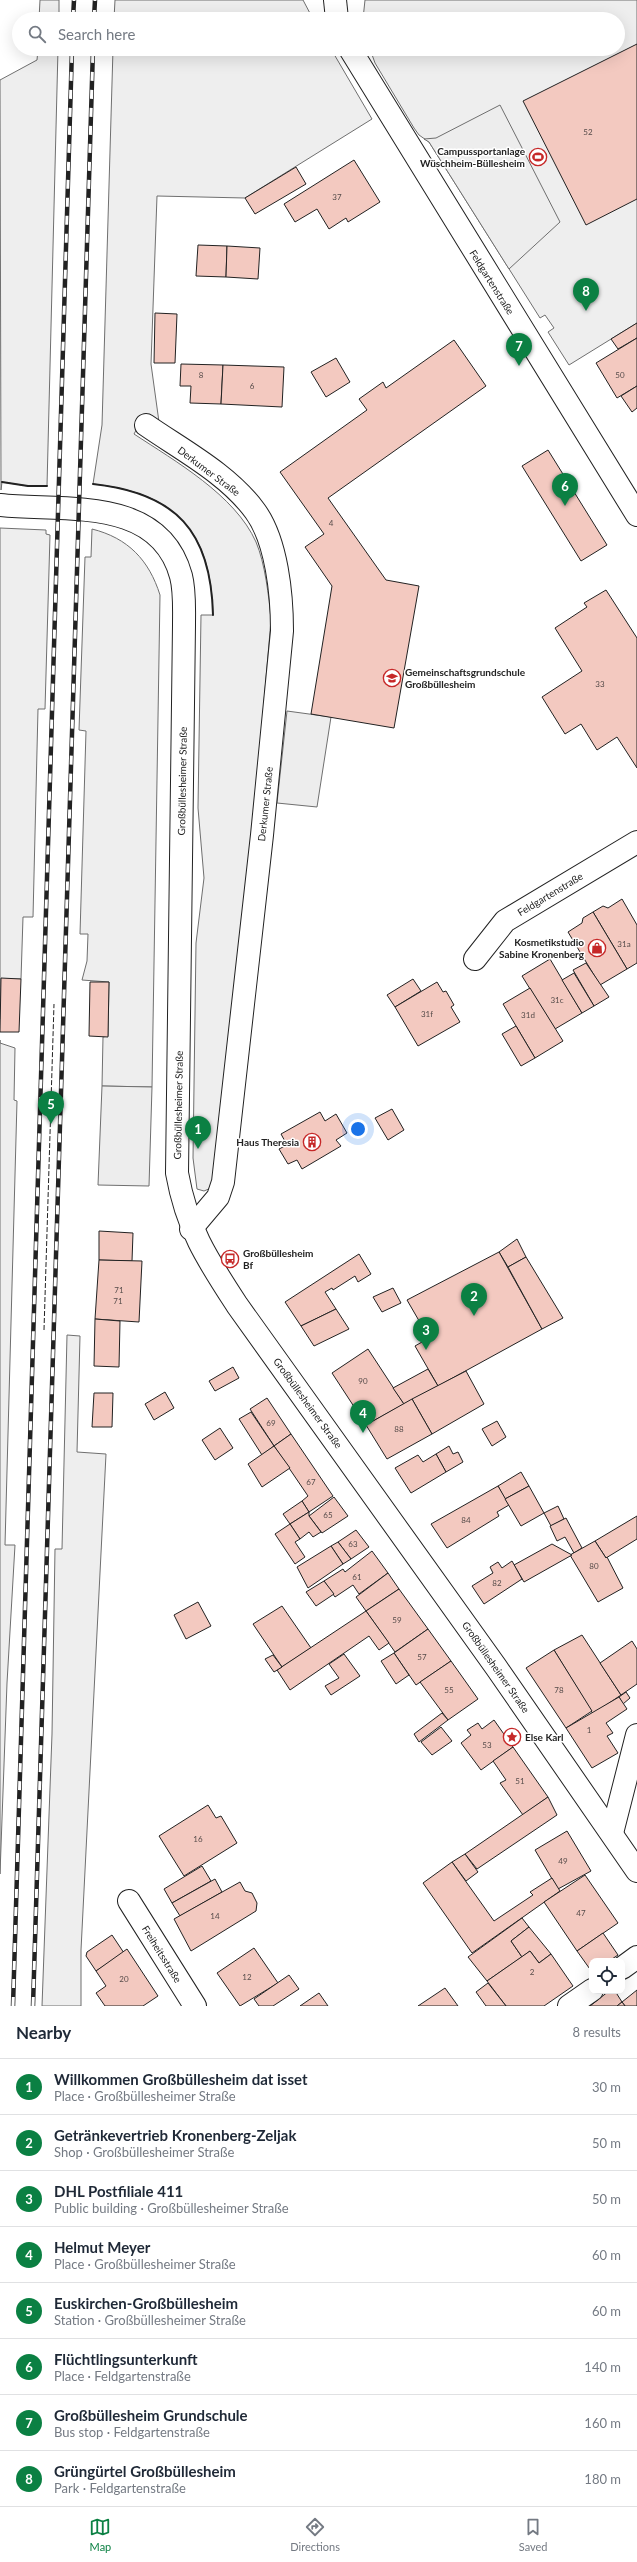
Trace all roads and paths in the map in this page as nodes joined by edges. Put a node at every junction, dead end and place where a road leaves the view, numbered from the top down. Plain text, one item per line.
1 (354, 56) edge
2 (146, 425) dead end
3 (0, 505) edge
4 (637, 515) edge
5 (637, 842) edge
6 (475, 959) dead end
7 (191, 1229) junction
8 (637, 1735) edge
9 (612, 1832) junction
10 (637, 1871) edge
11 (129, 1901) dead end
12 (637, 1957) edge
13 (625, 1966) edge
14 (589, 1992) edge
15 (195, 2006) edge
16 (570, 2006) edge

1 - 4 street, Feldgartenstraße
2 - 7 street, Derkumer Straße
3 - 7 street, Großbüllesheimer Straße
5 - 6 street, Feldgartenstraße
7 - 9 street, Großbüllesheimer Straße
8 - 9 street
9 - 10 street, Großbüllesheimer Straße
11 - 15 street, Freiheitsstraße
12 - 13 street
14 - 16 street

